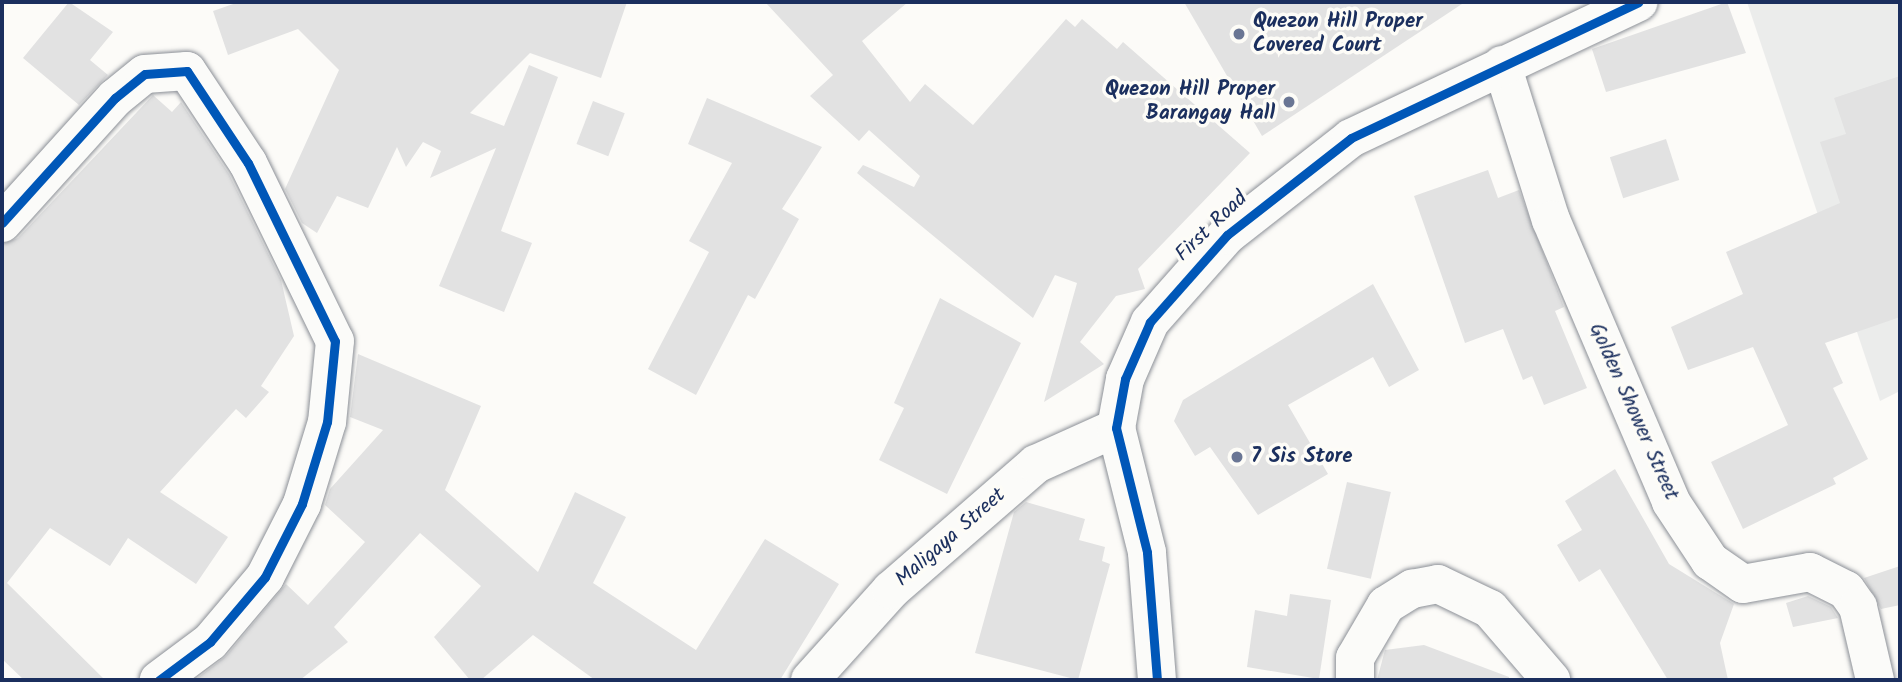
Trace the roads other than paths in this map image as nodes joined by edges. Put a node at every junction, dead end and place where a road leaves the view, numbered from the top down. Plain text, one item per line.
1 (1639, 2) edge
2 (1502, 65) junction
3 (2, 223) edge
4 (1116, 428) junction
5 (159, 680) edge
6 (810, 680) edge
7 (1157, 680) edge
8 (1355, 680) edge
9 (1551, 680) edge
10 (1875, 680) edge

1 - 2 street, First Road
2 - 4 street, First Road
2 - 10 street, Golden Shower Street
3 - 5 street
4 - 6 street, Maligaya Street
4 - 7 street, First Road
8 - 9 street

